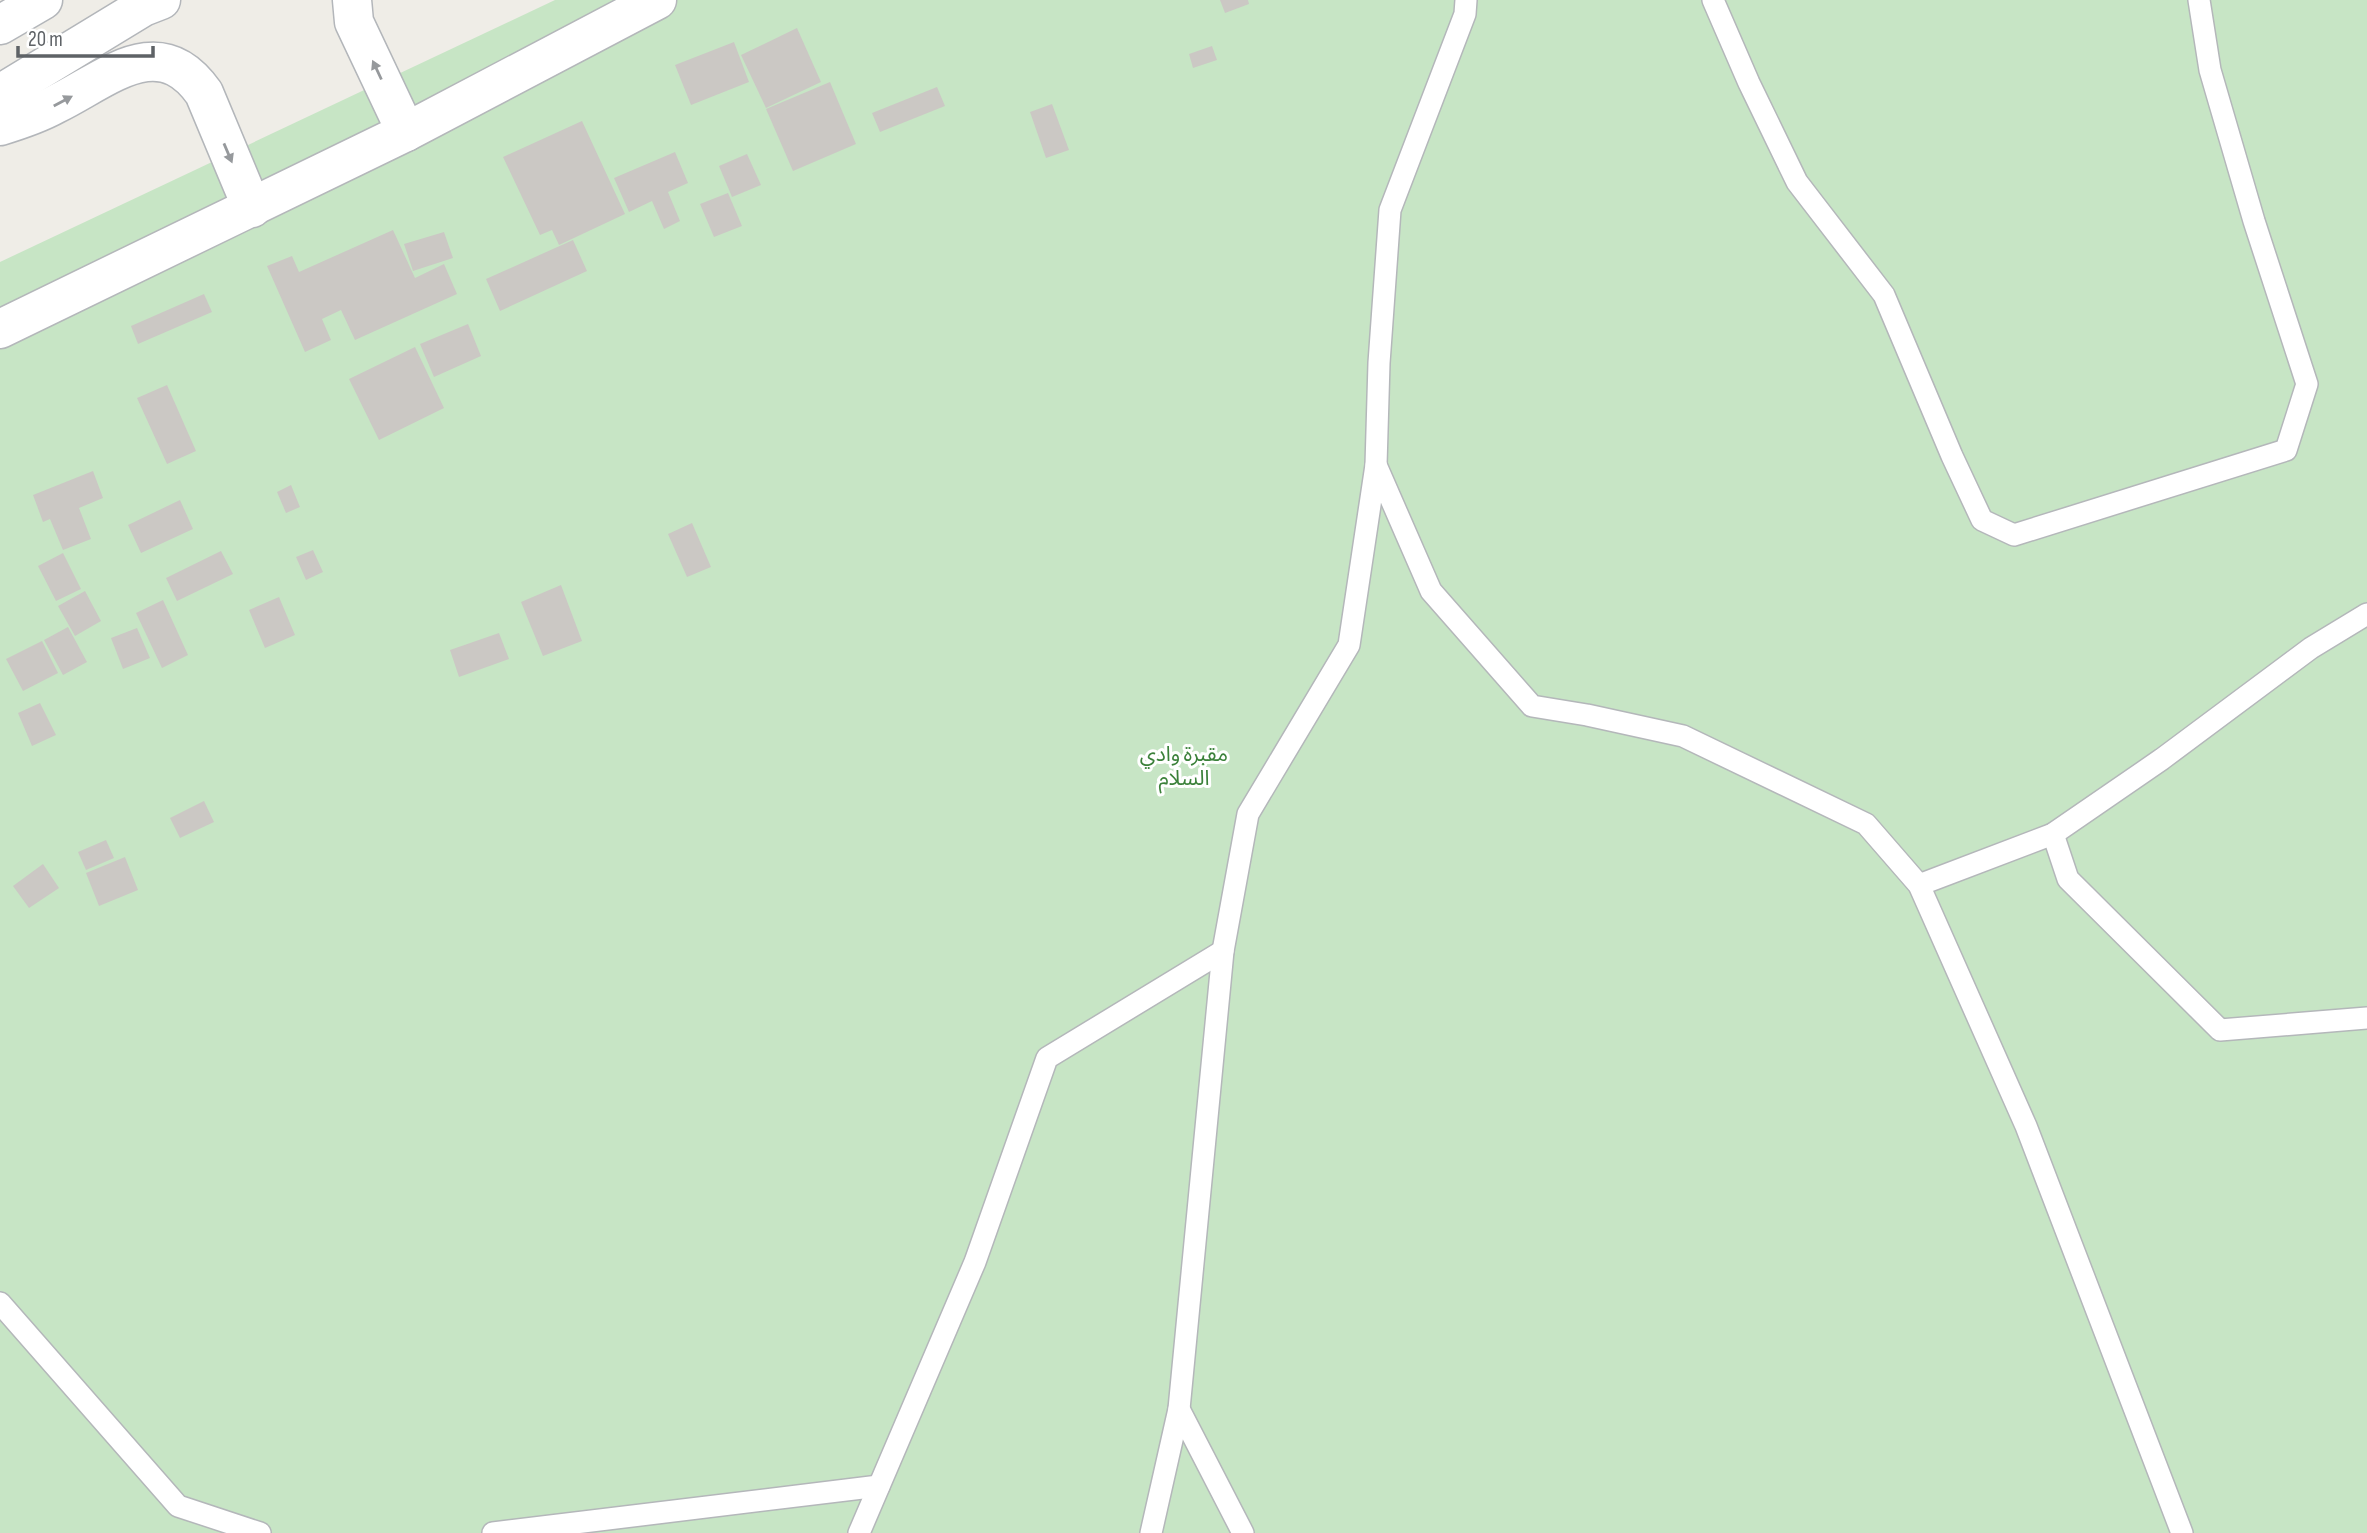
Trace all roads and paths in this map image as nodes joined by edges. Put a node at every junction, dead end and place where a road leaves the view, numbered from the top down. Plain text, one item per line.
1 (43, 0) edge
2 (161, 0) edge
3 (352, 0) edge
4 (657, 0) edge
5 (1466, 0) edge
6 (1713, 0) edge
7 (2199, 0) edge
8 (0, 25) edge
9 (0, 94) edge
10 (0, 126) edge
11 (406, 132) junction
12 (252, 208) junction
13 (0, 330) edge
14 (1376, 465) junction
15 (2367, 614) edge
16 (2053, 834) junction
17 (1919, 885) junction
18 (1223, 950) junction
19 (2367, 1018) edge
20 (0, 1303) edge
21 (1179, 1409) junction
22 (879, 1486) junction
23 (260, 1533) edge
24 (493, 1533) edge
25 (859, 1533) edge
26 (1152, 1533) edge
27 (1243, 1533) edge
28 (2182, 1533) edge

1 - 8 main road
2 - 9 main road
11 -> 3 main road
4 - 11 main road
5 - 14 lane
6 - 7 lane
10 -> 12 main road
11 - 12 main road
12 - 13 main road
14 - 17 lane
14 - 18 lane
15 - 16 lane
16 - 17 lane
16 - 19 lane
17 - 28 lane
18 - 21 lane
18 - 22 lane
20 - 23 lane
21 - 26 lane
21 - 27 lane
22 - 24 lane
22 - 25 lane

